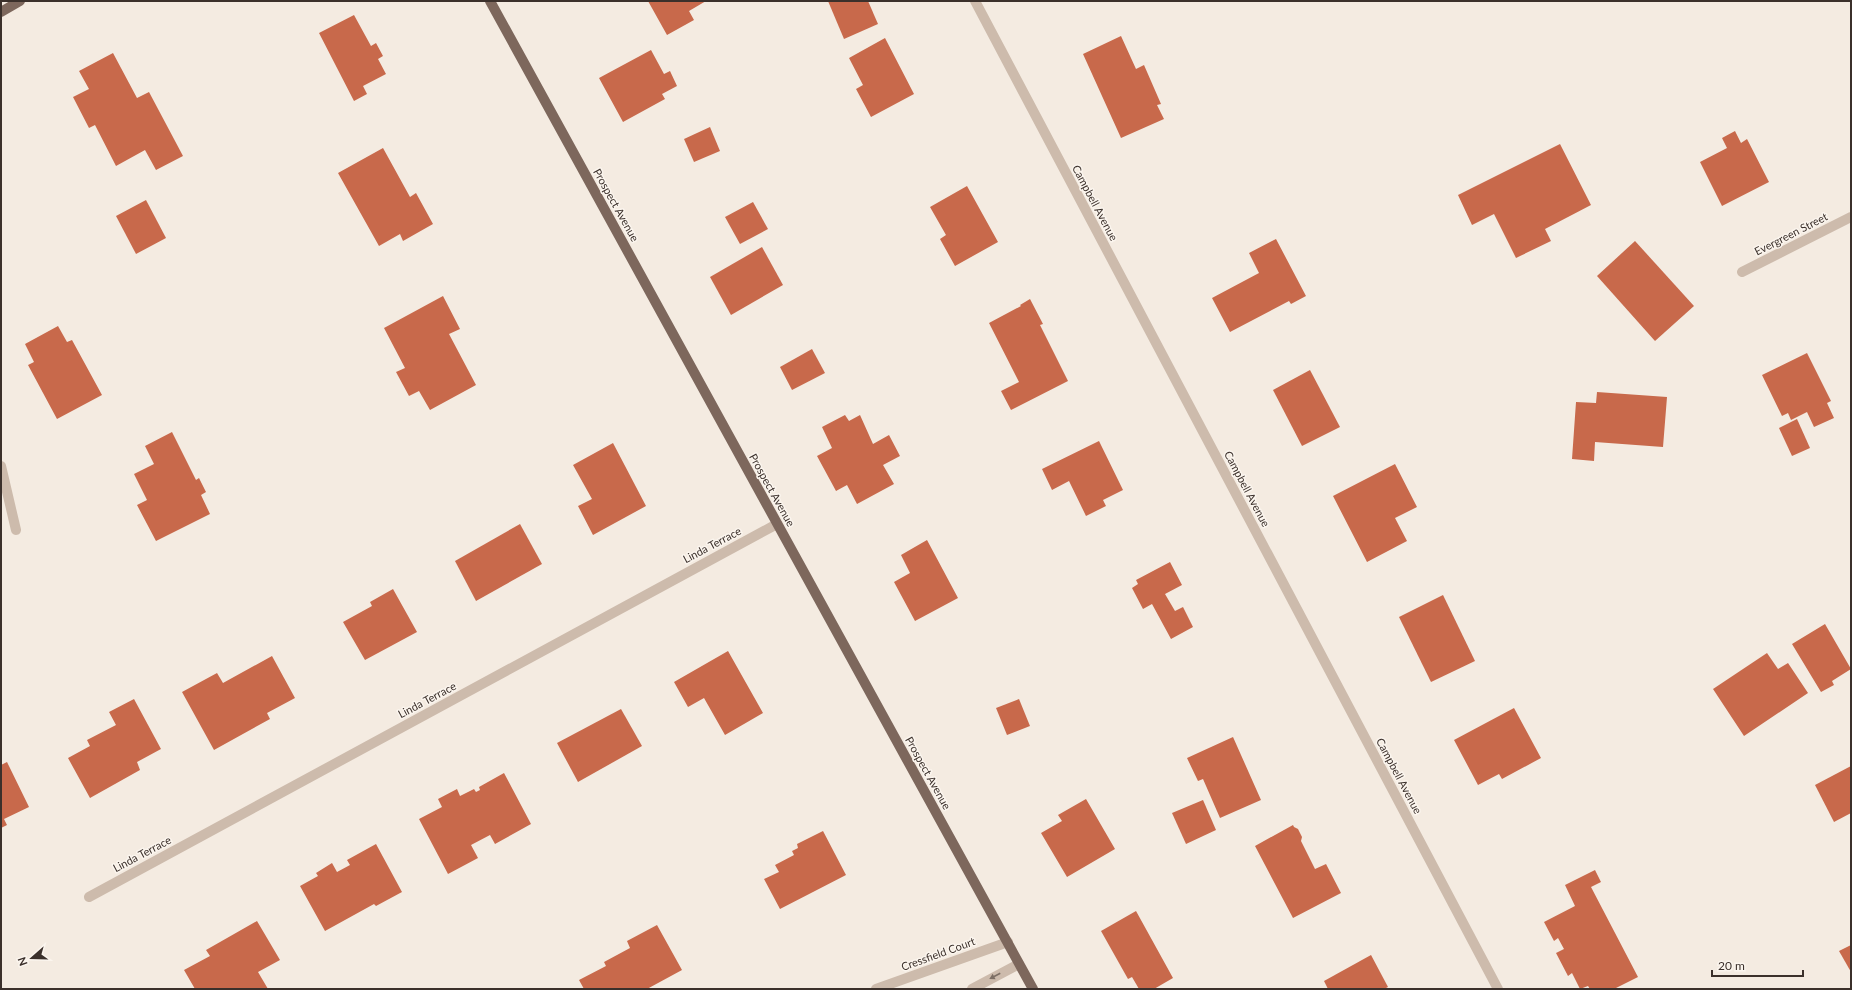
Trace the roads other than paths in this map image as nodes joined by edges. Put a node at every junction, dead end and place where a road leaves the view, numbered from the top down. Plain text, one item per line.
1 (20, 1) edge
2 (490, 1) edge
3 (975, 1) edge
4 (1, 12) edge
5 (1851, 217) edge
6 (1742, 272) dead end
7 (1, 466) edge
8 (777, 524) junction
9 (16, 530) dead end
10 (89, 897) dead end
11 (1008, 942) junction
12 (1019, 964) junction
13 (876, 989) edge
14 (972, 989) edge
15 (1033, 989) edge
16 (1498, 989) edge

1 - 4 main road
2 - 8 main road, Prospect Avenue
3 - 16 street, Campbell Avenue
5 - 6 street, Evergreen Street
7 - 9 street
8 - 10 street, Linda Terrace
8 - 11 main road, Prospect Avenue
11 - 12 main road, Prospect Avenue
11 - 13 street, Cressfield Court
12 -> 14 street
12 - 15 main road, Prospect Avenue

